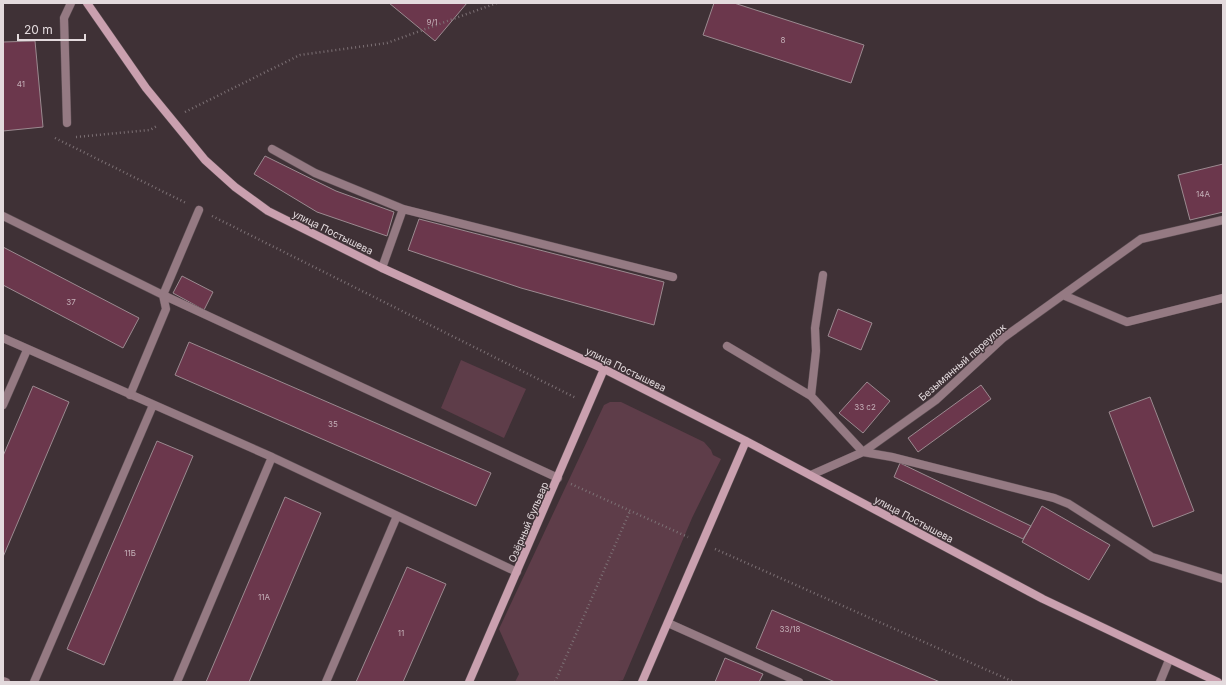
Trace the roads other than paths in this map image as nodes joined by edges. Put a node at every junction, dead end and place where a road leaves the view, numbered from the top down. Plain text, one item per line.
1 (70, 3) edge
2 (87, 3) edge
3 (67, 122) dead end
4 (272, 149) dead end
5 (403, 209) junction
6 (199, 210) road end
7 (3, 216) edge
8 (1223, 220) edge
9 (382, 268) junction
10 (823, 275) dead end
11 (673, 277) dead end
12 (163, 295) junction
13 (1063, 295) junction
14 (1223, 298) edge
15 (3, 338) edge
16 (727, 346) dead end
17 (27, 350) junction
18 (604, 369) junction
19 (130, 395) junction
20 (811, 396) junction
21 (3, 405) edge
22 (153, 405) junction
23 (746, 441) junction
24 (863, 452) junction
25 (272, 457) junction
26 (811, 476) junction
27 (558, 478) junction
28 (397, 516) junction
29 (517, 572) junction
30 (1223, 579) edge
31 (668, 623) junction
32 (1169, 660) junction
33 (3, 681) edge
34 (796, 681) edge
35 (6, 682) edge
36 (34, 682) edge
37 (177, 682) edge
38 (326, 682) edge
39 (469, 682) edge
40 (642, 682) edge
41 (1160, 682) edge
42 (1218, 682) edge

1 - 3 lane
2 - 9 main road, улица Постышева
4 - 5 lane
5 - 9 lane
5 - 11 lane
6 - 12 lane
7 - 12 lane
8 - 13 lane, Безымянный переулок
9 - 18 main road, улица Постышева
10 - 20 lane
12 - 19 lane
12 - 27 lane
13 - 14 lane
13 - 24 lane, Безымянный переулок
15 - 17 lane
16 - 20 lane
17 - 19 lane
17 - 21 lane
18 - 23 main road, улица Постышева
18 - 27 main road, Озёрный бульвар
19 - 22 lane
20 - 24 lane
22 - 25 lane
22 - 36 lane
23 - 26 main road, улица Постышева
23 - 31 main road
24 - 26 lane, Безымянный переулок
24 - 30 lane
25 - 28 lane
25 - 37 lane
26 - 32 main road, улица Постышева
27 - 29 main road, Озёрный бульвар
28 - 29 lane
28 - 38 lane
29 - 39 main road, Озёрный бульвар
31 - 34 lane
31 - 40 main road
32 - 41 lane
32 - 42 main road, улица Постышева
33 - 35 lane

